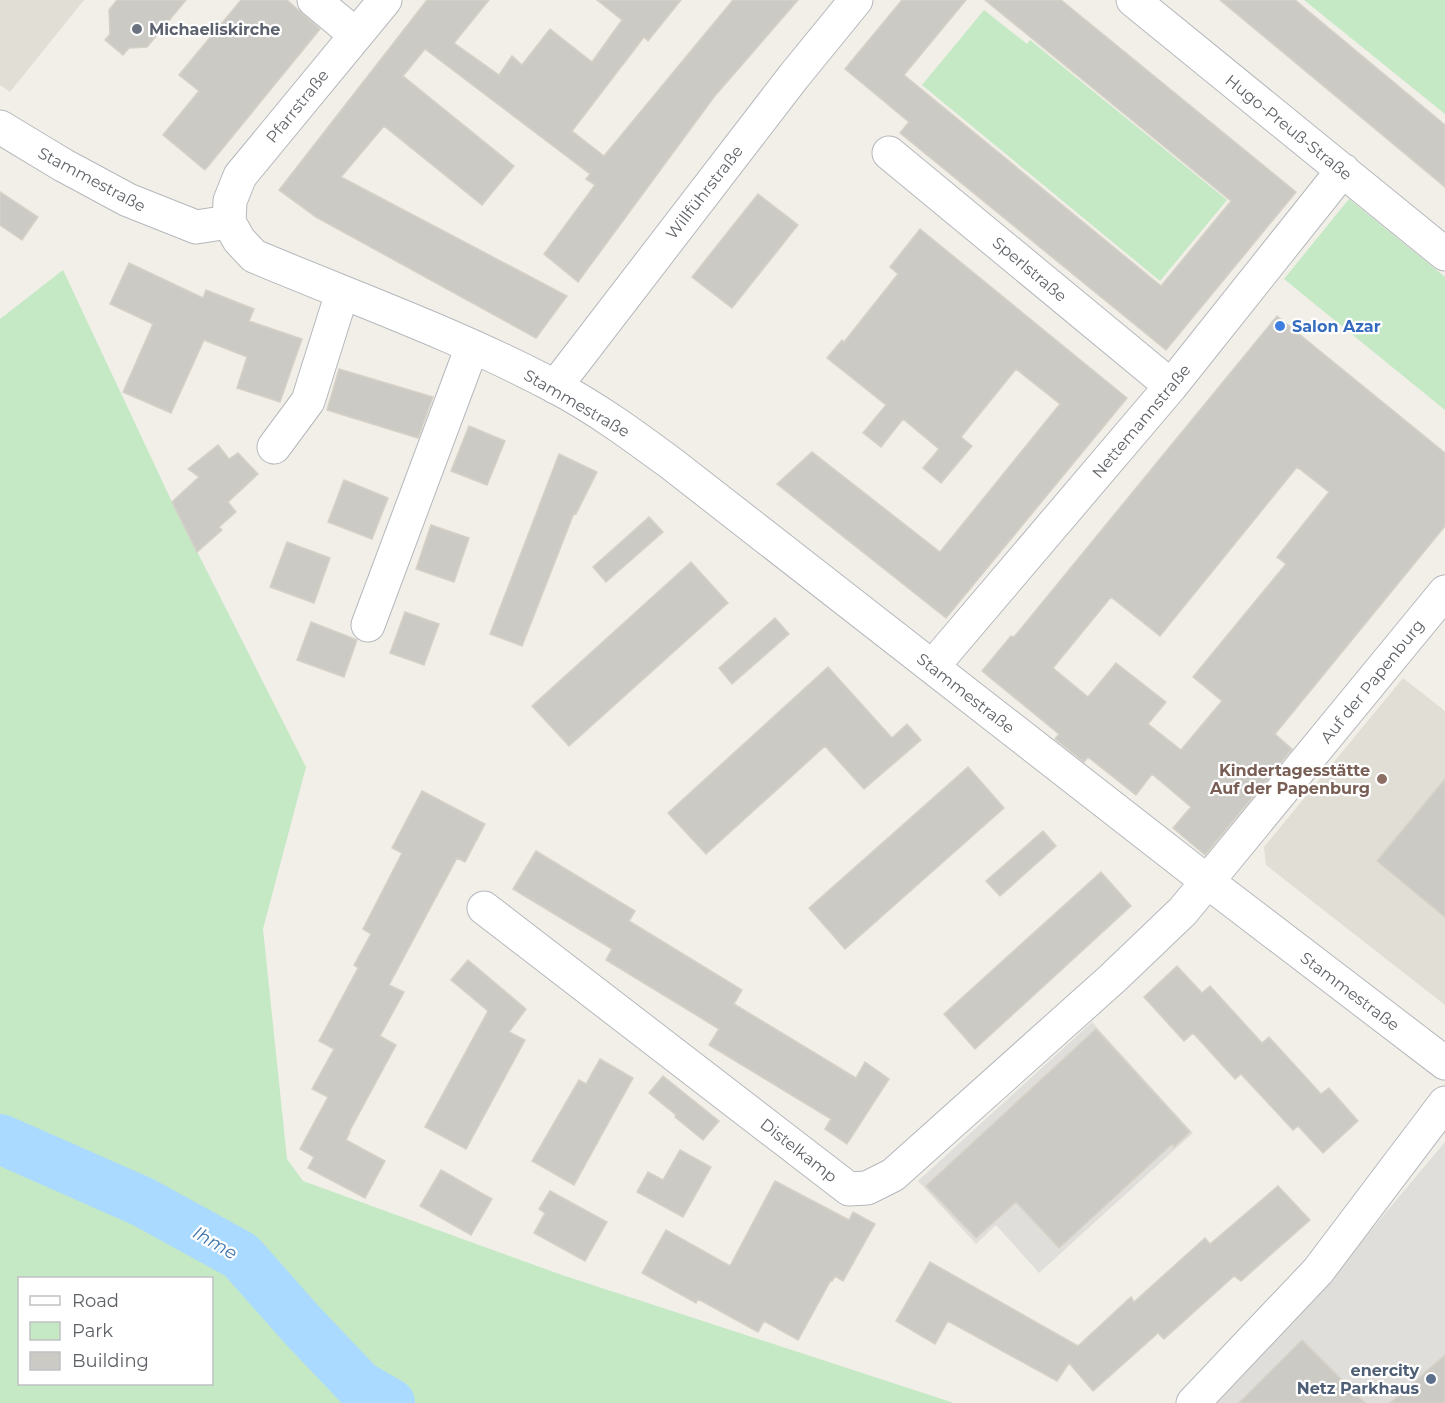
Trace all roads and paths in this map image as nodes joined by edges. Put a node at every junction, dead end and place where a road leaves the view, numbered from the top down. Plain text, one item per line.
1 (314, 0) edge
2 (385, 0) edge
3 (856, 0) edge
4 (1134, 0) edge
5 (356, 35) junction
6 (0, 126) edge
7 (890, 153) dead end
8 (1343, 170) junction
9 (229, 222) junction
10 (1445, 254) edge
11 (342, 293) junction
12 (472, 347) junction
13 (1171, 386) junction
14 (555, 387) junction
15 (274, 447) dead end
16 (1445, 592) edge
17 (368, 625) dead end
18 (933, 666) junction
19 (1208, 882) junction
20 (484, 908) dead end
21 (1445, 1063) edge
22 (1445, 1103) edge
23 (1193, 1403) edge

1 - 5 street
2 - 5 street, Pfarrstraße
3 - 14 street, Willführstraße
4 - 8 street, Hugo-Preuß-Straße
5 - 9 street, Pfarrstraße
6 - 9 street, Stammestraße
7 - 13 street, Sperlstraße
8 - 10 street, Hugo-Preuß-Straße
8 - 13 street, Nettemannstraße
9 - 11 street, Stammestraße
11 - 12 street, Stammestraße
11 - 15 street
12 - 14 street, Stammestraße
12 - 17 street
13 - 18 street, Nettemannstraße
14 - 18 street, Stammestraße
16 - 19 street, Auf der Papenburg
18 - 19 street, Stammestraße
19 - 20 street, Distelkamp
19 - 21 street, Stammestraße
22 - 23 street

